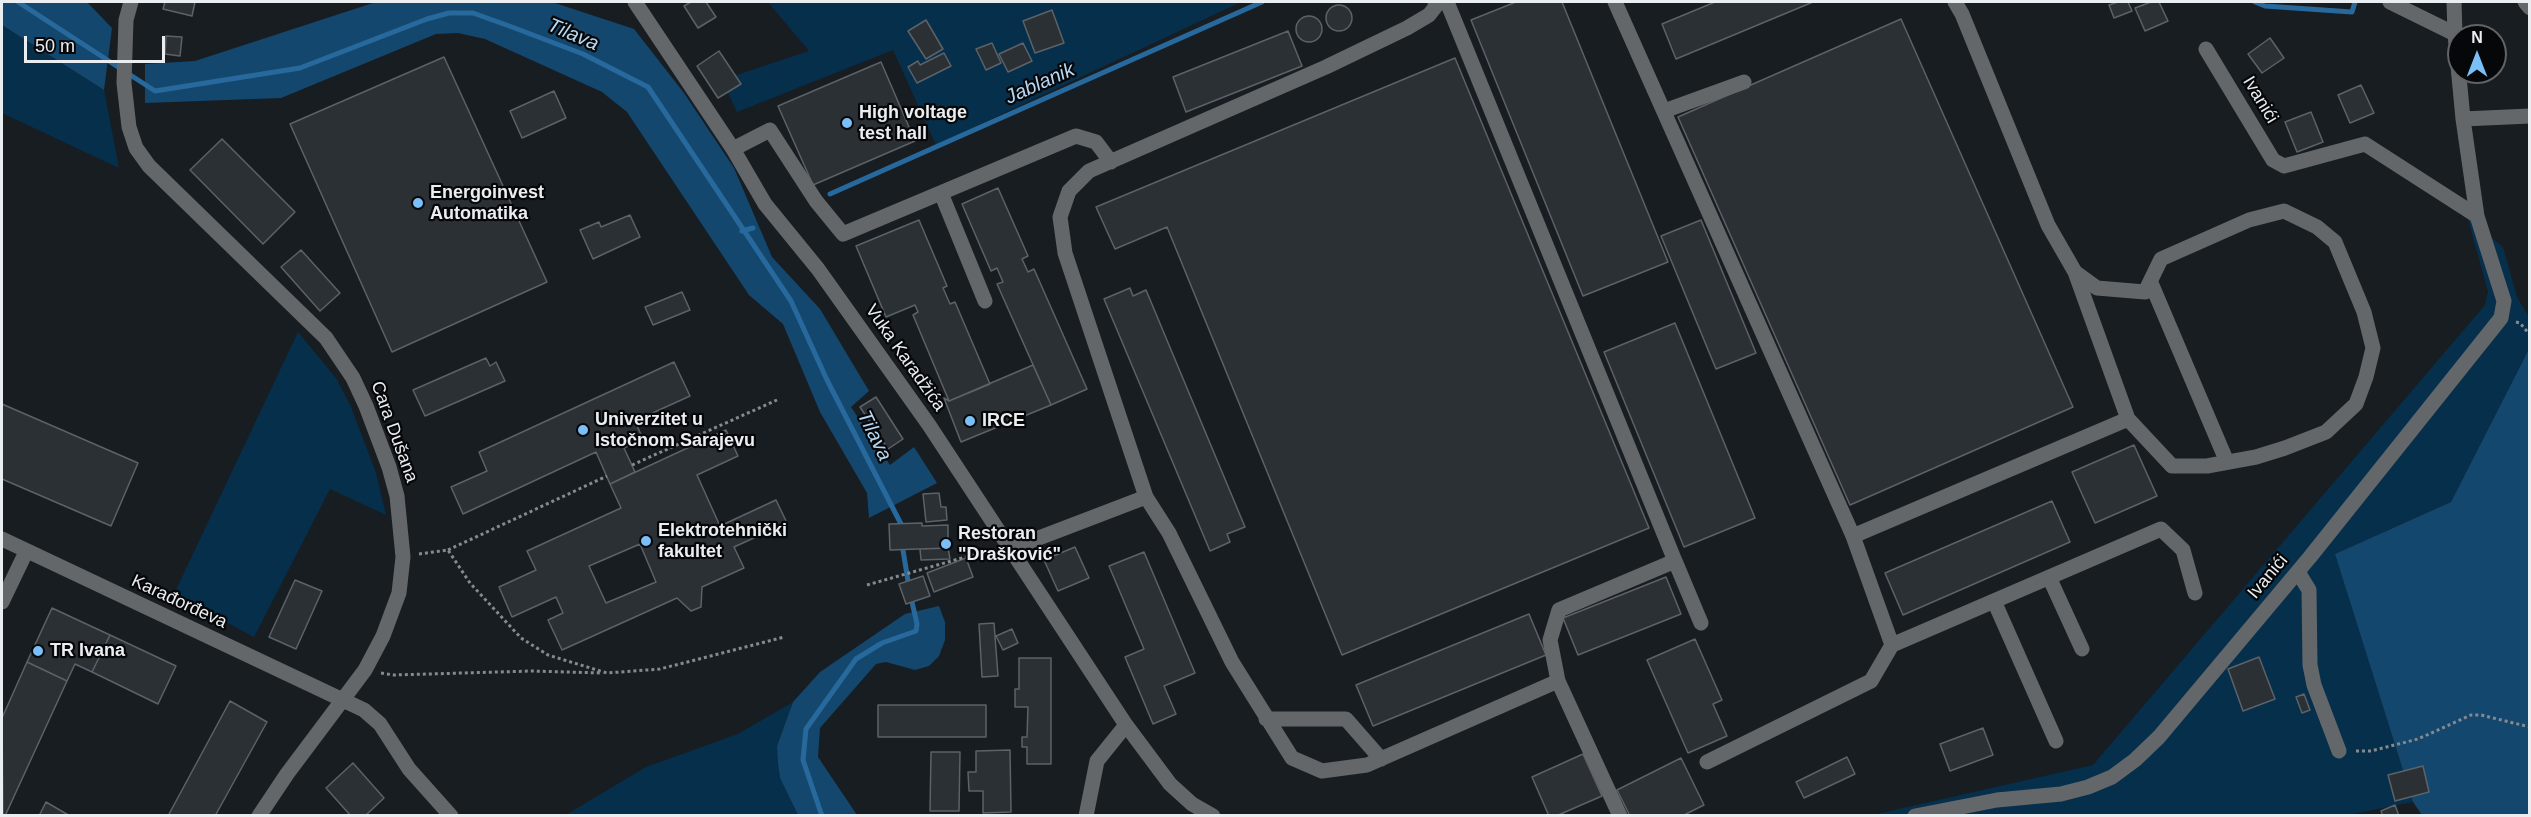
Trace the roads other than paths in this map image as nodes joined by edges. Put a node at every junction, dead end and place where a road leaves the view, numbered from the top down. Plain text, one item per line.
1 (130, 2) edge
2 (635, 2) edge
3 (1435, 2) edge
4 (1447, 2) edge
5 (1616, 2) edge
6 (1955, 2) edge
7 (2390, 2) edge
8 (2454, 2) edge
9 (2525, 2) edge
10 (2529, 8) edge
11 (2455, 24) edge
12 (2447, 30) edge
13 (2206, 49) dead end
14 (1744, 82) dead end
15 (2460, 84) edge
16 (1664, 111) junction
17 (2529, 116) edge
18 (2463, 119) junction
19 (733, 149) junction
20 (1111, 162) junction
21 (941, 193) junction
22 (2477, 216) junction
23 (2075, 272) junction
24 (2151, 283) junction
25 (985, 301) dead end
26 (2128, 419) junction
27 (2227, 462) junction
28 (1146, 497) junction
29 (1853, 536) junction
30 (2, 539) edge
31 (1010, 549) junction
32 (26, 552) junction
33 (1675, 561) junction
34 (2298, 572) junction
35 (2049, 577) junction
36 (2194, 593) dead end
37 (1994, 601) junction
38 (2, 602) edge
39 (1701, 623) dead end
40 (1892, 645) junction
41 (2082, 649) dead end
42 (1558, 681) junction
43 (341, 700) junction
44 (1266, 719) junction
45 (1126, 725) junction
46 (2056, 741) dead end
47 (2339, 751) road end
48 (1381, 759) junction
49 (1707, 762) dead end
50 (259, 816) edge
51 (451, 816) edge
52 (1086, 816) edge
53 (1213, 816) edge
54 (1620, 816) edge
55 (1915, 816) edge

1 - 43 street, Cara Dušana
2 - 19 street, Vuka Karadžića
3 - 20 street
4 - 33 street
5 - 16 street
6 - 23 street
7 - 12 street
8 - 11 street, Ivanići
9 - 10 street
13 - 22 street, Ivanići
14 - 16 street
15 - 18 street, Ivanići
16 - 29 street
17 - 18 street
18 - 22 street, Ivanići
19 - 21 street
19 - 31 street, Vuka Karadžića
20 - 21 street
20 - 28 street
21 - 25 street
22 - 34 street, Ivanići
23 - 24 street
23 - 26 street
24 - 27 street
24 - 27 street
26 - 27 street
26 - 29 street
28 - 31 street
28 - 44 street
29 - 40 street
30 - 32 street, Karađorđeva
31 - 45 street, Vuka Karadžića
32 - 38 street
32 - 43 street, Karađorđeva
33 - 39 street
33 - 42 street
34 - 47 street
34 - 55 street, Ivanići
35 - 36 street
35 - 37 street
35 - 41 street
37 - 40 street
37 - 46 street
40 - 49 street
42 - 48 street
42 - 54 street
43 - 50 street, Cara Dušana
43 - 51 street, Karađorđeva
44 - 48 street
44 - 48 street
45 - 52 street
45 - 53 street, Vuka Karadžića

